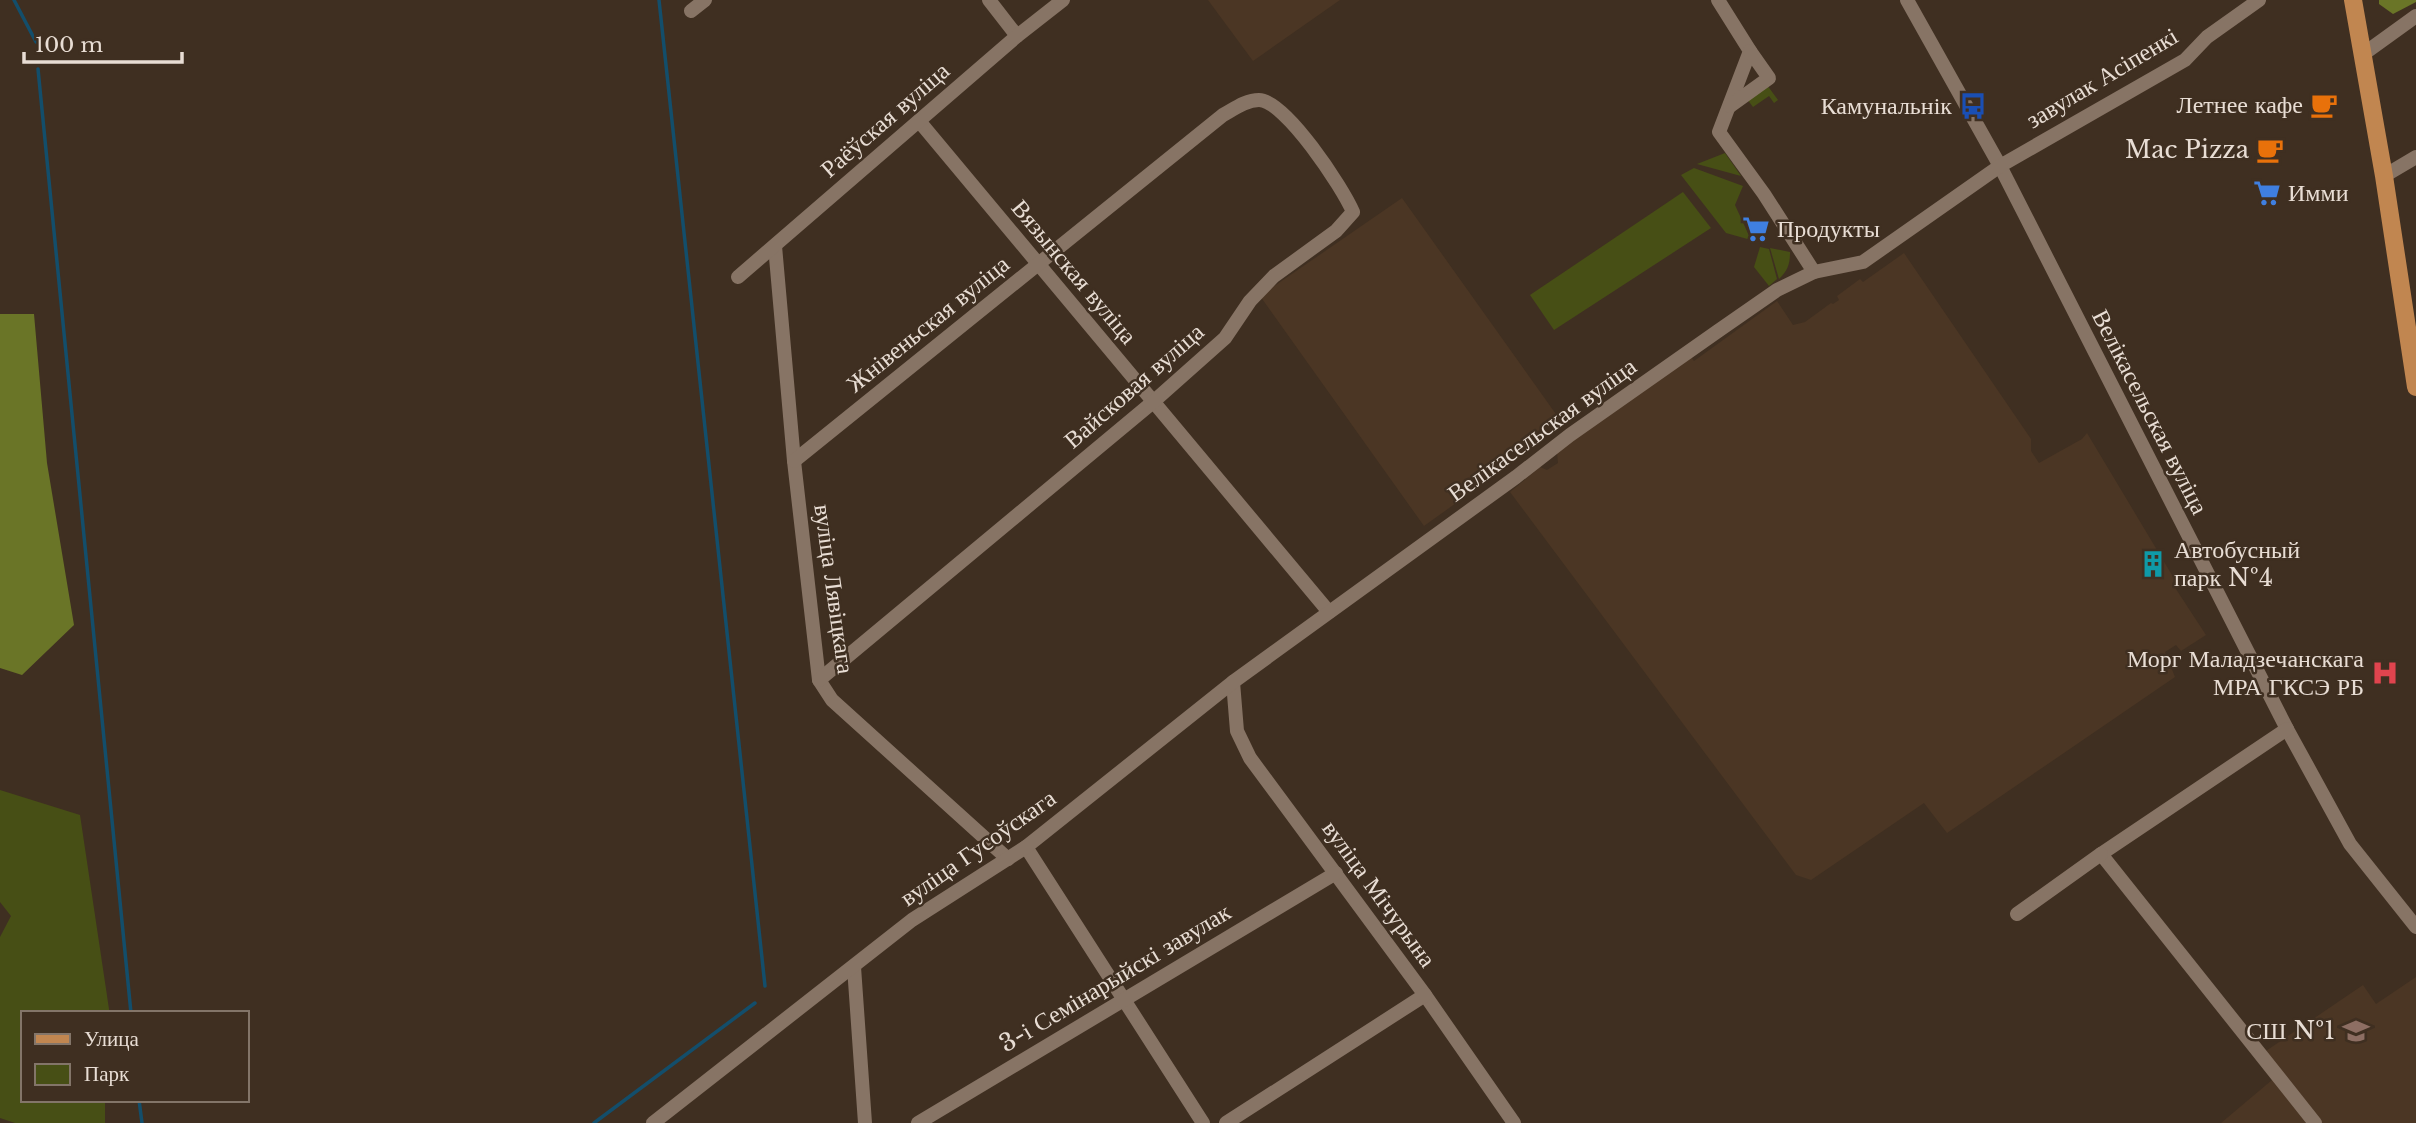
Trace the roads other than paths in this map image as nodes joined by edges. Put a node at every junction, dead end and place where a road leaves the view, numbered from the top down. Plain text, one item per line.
1 (705, 0) edge
2 (989, 0) edge
3 (1063, 0) edge
4 (1718, 0) edge
5 (1907, 0) edge
6 (2259, 0) edge
7 (2353, 0) edge
8 (691, 11) dead end
9 (2416, 16) edge
10 (1017, 36) junction
11 (1750, 51) junction
12 (2362, 55) junction
13 (1259, 100) joint
14 (1729, 107) junction
15 (919, 121) junction
16 (2416, 157) edge
17 (2000, 166) junction
18 (2384, 176) junction
19 (775, 246) junction
20 (1038, 265) junction
21 (1814, 272) junction
22 (738, 277) dead end
23 (2416, 387) edge
24 (1153, 402) junction
25 (793, 461) junction
26 (1329, 612) junction
27 (819, 680) junction
28 (1233, 682) junction
29 (2287, 729) junction
30 (1026, 847) junction
31 (2101, 854) junction
32 (1008, 859) junction
33 (1336, 873) junction
34 (2017, 914) dead end
35 (2416, 927) edge
36 (854, 967) junction
37 (1425, 995) junction
38 (1124, 998) junction
39 (653, 1123) edge
40 (865, 1123) edge
41 (918, 1123) edge
42 (1203, 1123) edge
43 (1226, 1123) edge
44 (1514, 1123) edge
45 (2315, 1123) edge

1 - 8 street
2 - 10 street
3 - 10 street, Раёўская вуліца
4 - 11 street
5 - 17 street, Велікасельская вуліца
6 - 17 street, завулак Асіпенкі
7 - 12 main road
9 - 12 street
10 - 15 street, Раёўская вуліца
11 - 14 street
11 - 14 street
12 - 18 main road
13 - 20 street, Жнівеньская вуліца
13 - 24 street, Вайсковая вуліца
14 - 21 street
15 - 19 street, Раёўская вуліца
15 - 20 street, Вязынская вуліца
16 - 18 street
17 - 21 street, Велікасельская вуліца
17 - 29 street, Велікасельская вуліца
18 - 23 main road
19 - 22 street, Раёўская вуліца
19 - 25 street, вуліца Лявіцкага
20 - 24 street, Вязынская вуліца
20 - 25 street, Жнівеньская вуліца
21 - 26 street, Велікасельская вуліца
24 - 26 street, Вязынская вуліца
24 - 27 street, Вайсковая вуліца
25 - 27 street, вуліца Лявіцкага
26 - 28 street, вуліца Гусоўскага
27 - 32 street, вуліца Лявіцкага
28 - 30 street, вуліца Гусоўскага
28 - 33 street, вуліца Мічурына
29 - 31 street
29 - 35 street, Велікасельская вуліца
30 - 32 street, вуліца Гусоўскага
30 - 38 street
31 - 34 street
31 - 45 street
32 - 36 street, вуліца Гусоўскага
33 - 37 street, вуліца Мічурына
33 - 38 street, 3-і Семінарыйскі завулак
36 - 39 street, вуліца Гусоўскага
36 - 40 street
37 - 43 street
37 - 44 street, вуліца Мічурына
38 - 41 street, 3-і Семінарыйскі завулак
38 - 42 street

